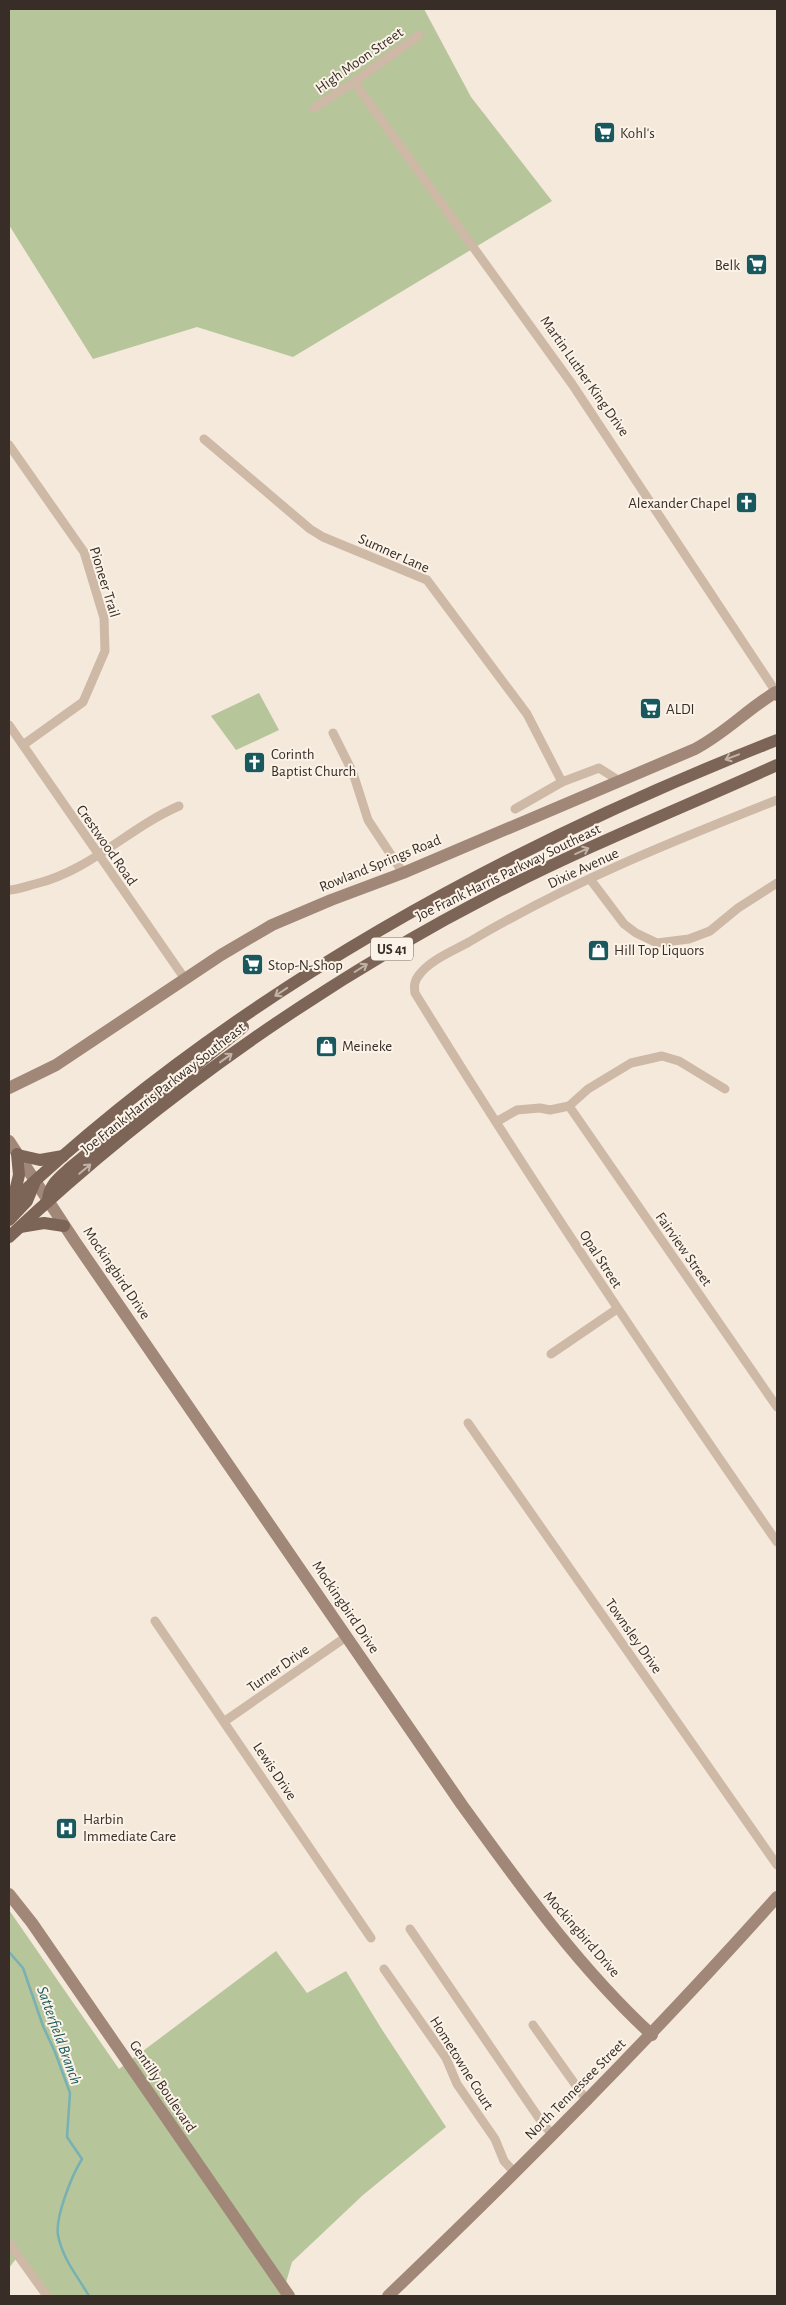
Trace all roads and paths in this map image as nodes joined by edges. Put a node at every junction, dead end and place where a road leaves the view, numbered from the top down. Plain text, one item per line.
1 (419, 35) dead end
2 (354, 82) junction
3 (314, 108) dead end
4 (204, 439) dead end
5 (9, 444) edge
6 (776, 694) edge
7 (9, 725) edge
8 (332, 733) dead end
9 (777, 740) edge
10 (23, 745) junction
11 (777, 766) edge
12 (618, 780) junction
13 (562, 782) junction
14 (777, 800) edge
15 (179, 806) dead end
16 (514, 809) dead end
17 (98, 856) junction
18 (402, 873) junction
19 (590, 879) junction
20 (777, 883) edge
21 (9, 890) edge
22 (184, 979) junction
23 (414, 984) joint
24 (259, 1007) junction
25 (9, 1088) edge
26 (725, 1089) dead end
27 (569, 1106) junction
28 (496, 1122) junction
29 (9, 1141) edge
30 (17, 1154) junction
31 (65, 1155) junction
32 (34, 1181) junction
33 (48, 1201) junction
34 (10, 1204) edge
35 (9, 1220) edge
36 (64, 1226) junction
37 (20, 1227) junction
38 (9, 1237) edge
39 (617, 1309) junction
40 (551, 1354) dead end
41 (777, 1407) edge
42 (468, 1423) dead end
43 (777, 1542) edge
44 (155, 1621) dead end
45 (346, 1636) junction
46 (225, 1722) junction
47 (777, 1865) edge
48 (9, 1894) edge
49 (777, 1897) edge
50 (410, 1929) dead end
51 (371, 1938) dead end
52 (384, 1969) dead end
53 (534, 2025) dead end
54 (652, 2035) junction
55 (588, 2101) junction
56 (553, 2135) junction
57 (515, 2173) junction
58 (9, 2244) edge
59 (47, 2296) edge
60 (289, 2296) edge
61 (388, 2296) edge

1 - 2 street, High Moon Street
2 - 3 street, High Moon Street
2 - 6 street, Martin Luther King Drive
4 - 13 street, Sumner Lane
5 - 10 street, Pioneer Trail
6 - 12 street, Rowland Springs Road
7 - 10 street, Crestwood Road
8 - 18 street
9 -> 24 main road, Joe Frank Harris Parkway Southeast / US 41
10 - 17 street, Crestwood Road
33 -> 11 main road, Joe Frank Harris Parkway Southeast / US 41
12 - 13 street
12 - 18 street, Rowland Springs Road
13 - 16 street
14 - 19 street, Dixie Avenue
15 - 17 street
17 - 21 street
17 - 22 street, Crestwood Road
18 - 22 street, Rowland Springs Road
19 - 20 street
19 - 23 street, Dixie Avenue
22 - 25 street, Rowland Springs Road
23 - 28 street, Opal Street
24 - 31 main road, Joe Frank Harris Parkway Southeast / US 41
24 - 33 main road
26 - 27 street
27 - 28 street
27 - 41 street, Fairview Street
28 - 39 street, Opal Street
29 - 30 street, Mockingbird Drive
30 - 31 main road
30 - 32 street, Mockingbird Drive
30 - 34 main road
31 - 32 main road, Joe Frank Harris Parkway Southeast / US 41
32 - 33 street, Mockingbird Drive
32 - 34 main road, Joe Frank Harris Parkway Southeast / US 41
32 - 35 main road
33 - 36 street, Mockingbird Drive
33 - 37 main road, Joe Frank Harris Parkway Southeast / US 41
36 - 37 main road
36 - 45 street, Mockingbird Drive
37 - 38 main road, Joe Frank Harris Parkway Southeast / US 41
39 - 40 street
39 - 43 street, Opal Street
42 - 47 street, Townsley Drive
44 - 46 street, Lewis Drive
45 - 46 street, Turner Drive
45 - 54 street, Mockingbird Drive
46 - 51 street, Lewis Drive
48 - 60 street, Gentilly Boulevard
49 - 54 street, North Tennessee Street
50 - 56 street
52 - 57 street, Hometowne Court
53 - 55 street
54 - 55 street, North Tennessee Street
55 - 56 street, North Tennessee Street
56 - 57 street, North Tennessee Street
57 - 61 street, North Tennessee Street
58 - 59 street

